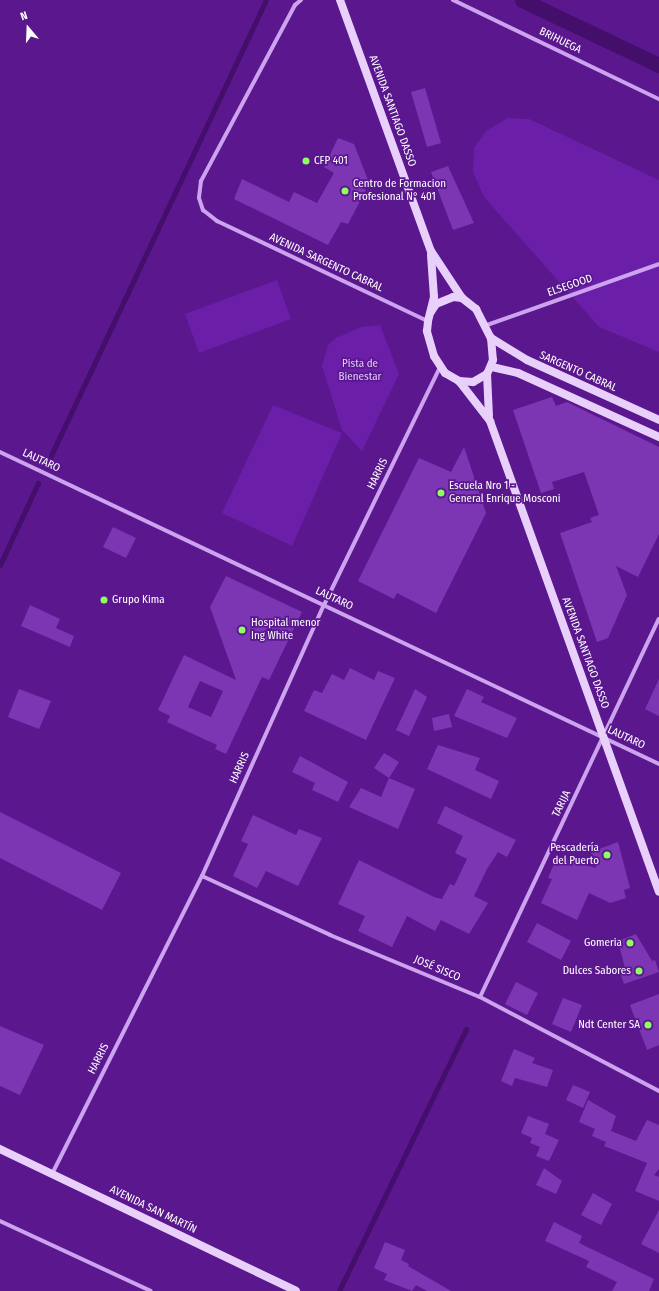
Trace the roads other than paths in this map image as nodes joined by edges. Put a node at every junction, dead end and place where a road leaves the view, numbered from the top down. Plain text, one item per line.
1 (301, 0) edge
2 (340, 0) edge
3 (453, 0) edge
4 (659, 99) edge
5 (431, 251) junction
6 (659, 264) edge
7 (462, 298) junction
8 (431, 312) junction
9 (428, 321) junction
10 (487, 325) junction
11 (491, 338) junction
12 (440, 367) junction
13 (489, 371) junction
14 (459, 381) junction
15 (659, 420) edge
16 (490, 421) junction
17 (659, 438) edge
18 (0, 452) edge
19 (324, 605) junction
20 (659, 619) edge
21 (604, 738) junction
22 (659, 764) edge
23 (202, 876) junction
24 (659, 892) edge
25 (480, 997) junction
26 (659, 1092) edge
27 (0, 1149) edge
28 (52, 1174) junction
29 (0, 1221) edge
30 (151, 1291) edge
31 (296, 1291) edge

1 - 9 street, AVENIDA SARGENTO CABRAL
2 - 5 main road, AVENIDA SANTIAGO DASSO
3 - 4 street, BRIHUEGA
5 - 7 main road, AVENIDA SANTIAGO DASSO
5 - 8 main road, AVENIDA SANTIAGO DASSO
6 - 10 street, ELSEGOOD
7 - 8 main road, AVENIDA SANTIAGO DASSO
7 - 10 main road, AVENIDA SANTIAGO DASSO
8 - 9 main road, AVENIDA SANTIAGO DASSO
9 - 12 main road, AVENIDA SANTIAGO DASSO
10 - 11 main road, AVENIDA SANTIAGO DASSO
11 - 13 main road, AVENIDA SANTIAGO DASSO
11 - 15 main road, SARGENTO CABRAL
12 - 14 main road, AVENIDA SANTIAGO DASSO
12 - 19 street, HARRIS
13 - 14 main road
13 - 16 main road, AVENIDA SANTIAGO DASSO
13 - 17 main road
14 - 16 main road, AVENIDA SANTIAGO DASSO
16 - 21 main road, AVENIDA SANTIAGO DASSO
18 - 19 street, LAUTARO
19 - 21 street, LAUTARO
19 - 23 street, HARRIS
20 - 21 street, TARIJA
21 - 22 street, LAUTARO
21 - 24 main road, AVENIDA SANTIAGO DASSO
21 - 25 street, TARIJA
23 - 25 street, JOSÉ SISCO
23 - 28 street, HARRIS
25 - 26 street, JOSÉ SISCO
27 - 28 main road, AVENIDA SAN MARTÍN
28 - 31 main road, AVENIDA SAN MARTÍN
29 - 30 street

